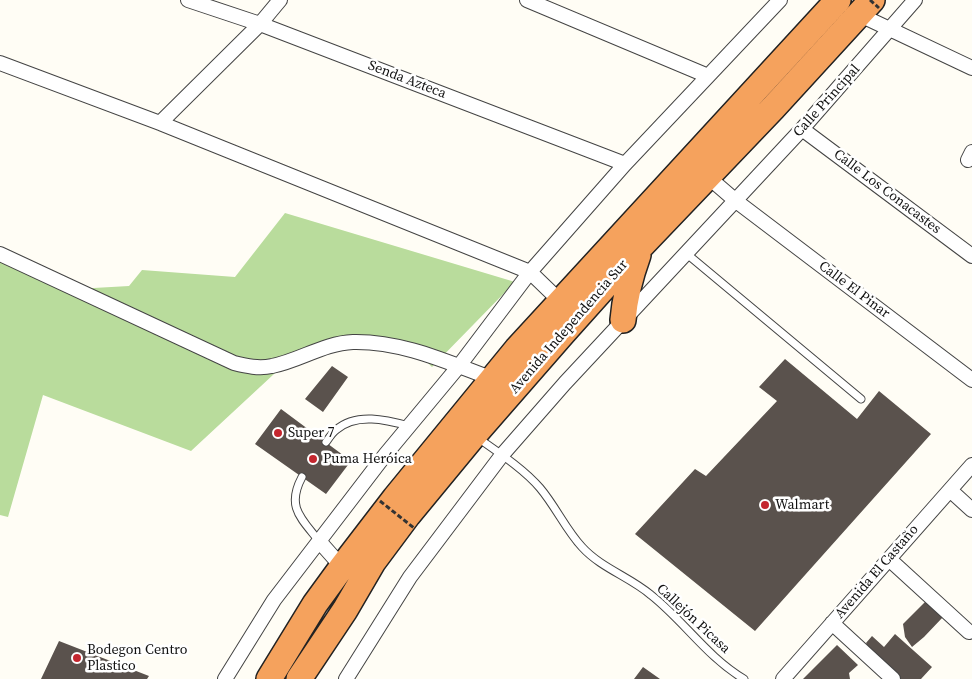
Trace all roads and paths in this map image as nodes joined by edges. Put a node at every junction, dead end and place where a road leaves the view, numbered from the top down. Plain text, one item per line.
1 (188, 0) edge
2 (280, 0) edge
3 (527, 0) edge
4 (780, 0) edge
5 (838, 0) edge
6 (915, 0) edge
7 (870, 6) edge
8 (260, 24) junction
9 (890, 30) junction
10 (0, 63) edge
11 (972, 68) edge
12 (708, 76) junction
13 (160, 123) junction
14 (802, 129) junction
15 (625, 164) junction
16 (707, 176) junction
17 (736, 201) junction
18 (642, 245) junction
19 (0, 254) edge
20 (687, 254) junction
21 (972, 256) edge
22 (530, 272) junction
23 (560, 301) junction
24 (623, 320) junction
25 (459, 366) junction
26 (493, 378) junction
27 (972, 380) edge
28 (861, 399) dead end
29 (410, 426) junction
30 (474, 435) junction
31 (326, 442) dead end
32 (502, 455) junction
33 (972, 465) edge
34 (302, 477) dead end
35 (950, 490) junction
36 (380, 501) dead end
37 (972, 510) edge
38 (414, 528) dead end
39 (319, 541) junction
40 (889, 559) junction
41 (342, 567) junction
42 (832, 623) junction
43 (969, 632) dead end
44 (225, 679) edge
45 (269, 679) edge
46 (299, 679) edge
47 (346, 679) edge
48 (744, 679) edge
49 (783, 679) edge
50 (893, 679) edge

1 - 8 street, Senda Azteca
2 - 8 street
3 - 12 street
4 - 12 street
5 - 23 highway, Avenida Independencia Sur
6 - 9 street, Calle Principal
7 - 9 street
7 - 16 highway, Avenida Independencia Sur
8 - 13 street
8 - 15 street, Senda Azteca
9 - 11 street
9 - 14 street, Calle Principal
10 - 13 street
12 - 15 street
13 - 22 street
14 - 17 street, Calle Principal
14 - 21 street, Calle Los Conacastes
15 - 22 street
16 - 17 street, Calle El Pinar
16 - 18 highway, Avenida Independencia Sur
17 - 20 street, Calle Principal
17 - 27 street, Calle El Pinar
18 - 24 highway
18 - 30 highway, Avenida Independencia Sur
19 - 25 street
20 - 24 street, Calle Principal
20 - 28 lane
22 - 23 street
22 - 25 street
23 - 26 highway, Avenida Independencia Sur
24 - 32 street, Calle Principal
25 - 26 street
25 - 29 street
26 - 41 highway, Avenida Independencia Sur
29 - 31 lane
29 - 39 street
30 - 32 lane, Callejón Picasa
30 - 46 highway, Avenida Independencia Sur
32 - 47 street, Calle Principal
32 - 48 lane, Callejón Picasa
33 - 35 street, Avenida El Castaño
34 - 39 lane
35 - 37 street
35 - 40 street, Avenida El Castaño
36 - 38 path, bridge
39 - 41 street
39 - 44 street
40 - 42 street, Avenida El Castaño
40 - 43 street
41 - 45 highway, Avenida Independencia Sur
42 - 49 street, Avenida El Castaño
42 - 50 street

